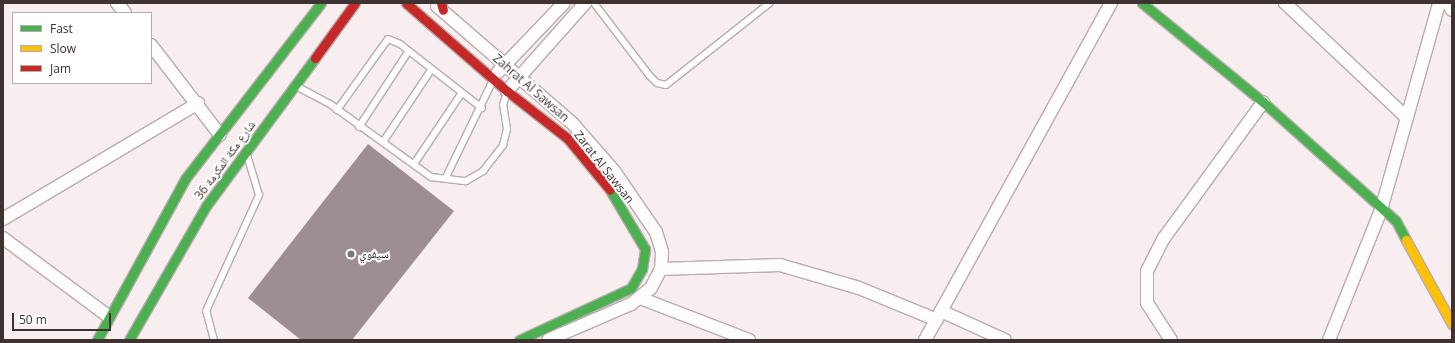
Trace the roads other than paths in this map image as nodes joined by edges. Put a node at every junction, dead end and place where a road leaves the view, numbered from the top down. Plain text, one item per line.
1 (117, 3) edge
2 (317, 3) edge
3 (321, 3) edge
4 (354, 3) edge
5 (406, 3) edge
6 (564, 3) edge
7 (585, 3) edge
8 (594, 3) edge
9 (770, 3) edge
10 (1111, 3) edge
11 (1142, 3) edge
12 (1285, 3) edge
13 (1439, 3) edge
14 (1448, 3) edge
15 (439, 5) edge
16 (1452, 10) edge
17 (124, 12) edge
18 (312, 14) junction
19 (152, 46) edge
20 (408, 52) junction
21 (502, 65) junction
22 (431, 70) junction
23 (520, 78) junction
24 (494, 79) junction
25 (295, 85) junction
26 (507, 91) junction
27 (461, 94) junction
28 (1263, 102) junction
29 (198, 104) junction
30 (482, 108) junction
31 (338, 110) junction
32 (1405, 116) junction
33 (359, 128) junction
34 (220, 134) junction
35 (383, 142) junction
36 (246, 152) junction
37 (414, 164) junction
38 (446, 177) junction
39 (1381, 210) junction
40 (3, 219) edge
41 (3, 238) edge
42 (661, 269) junction
43 (640, 298) junction
44 (108, 316) junction
45 (939, 316) junction
46 (1452, 324) edge
47 (523, 339) edge
48 (97, 340) edge
49 (129, 340) edge
50 (214, 340) edge
51 (548, 340) edge
52 (749, 340) edge
53 (925, 340) edge
54 (1004, 340) edge
55 (1171, 340) edge
56 (1329, 340) edge

1 - 17 street
2 - 18 street
3 - 18 street, شارع مكة المكرمة 36
4 - 25 street, شارع مكة المكرمة 36
5 - 24 street, Zarat Al Sawsan
6 - 21 street
7 - 23 street
8 - 9 lane
10 - 45 street
11 - 28 street
12 - 32 street
13 - 32 street
14 - 16 street
15 - 21 street, Zahrat Al Sawsan
18 - 34 street, شارع مكة المكرمة 36
19 - 29 street
20 - 22 lane
20 - 31 lane
20 - 33 lane
21 - 23 street, Zahrat Al Sawsan
21 - 24 street
22 - 27 lane
22 - 35 lane
23 - 26 street
23 - 42 street, Zahrat Al Sawsan
24 - 26 street, Zarat Al Sawsan
24 - 30 lane
25 - 31 lane
25 - 36 street, شارع مكة المكرمة 36
26 - 38 lane
26 - 47 street, Zarat Al Sawsan
27 - 30 lane
27 - 37 lane
28 - 39 street
28 - 55 street
29 - 34 street
29 - 40 street
30 - 38 lane
31 - 33 lane
32 - 39 street
33 - 35 lane
34 - 44 street, شارع مكة المكرمة 36
35 - 37 lane
36 - 49 street, شارع مكة المكرمة 36
36 - 50 lane
37 - 38 lane
39 - 46 street
39 - 56 street
41 - 44 street
42 - 43 street, Zahrat Al Sawsan
42 - 45 street
43 - 51 street, Zahrat Al Sawsan
43 - 52 street
44 - 48 street, شارع مكة المكرمة 36
45 - 53 street
45 - 54 street

